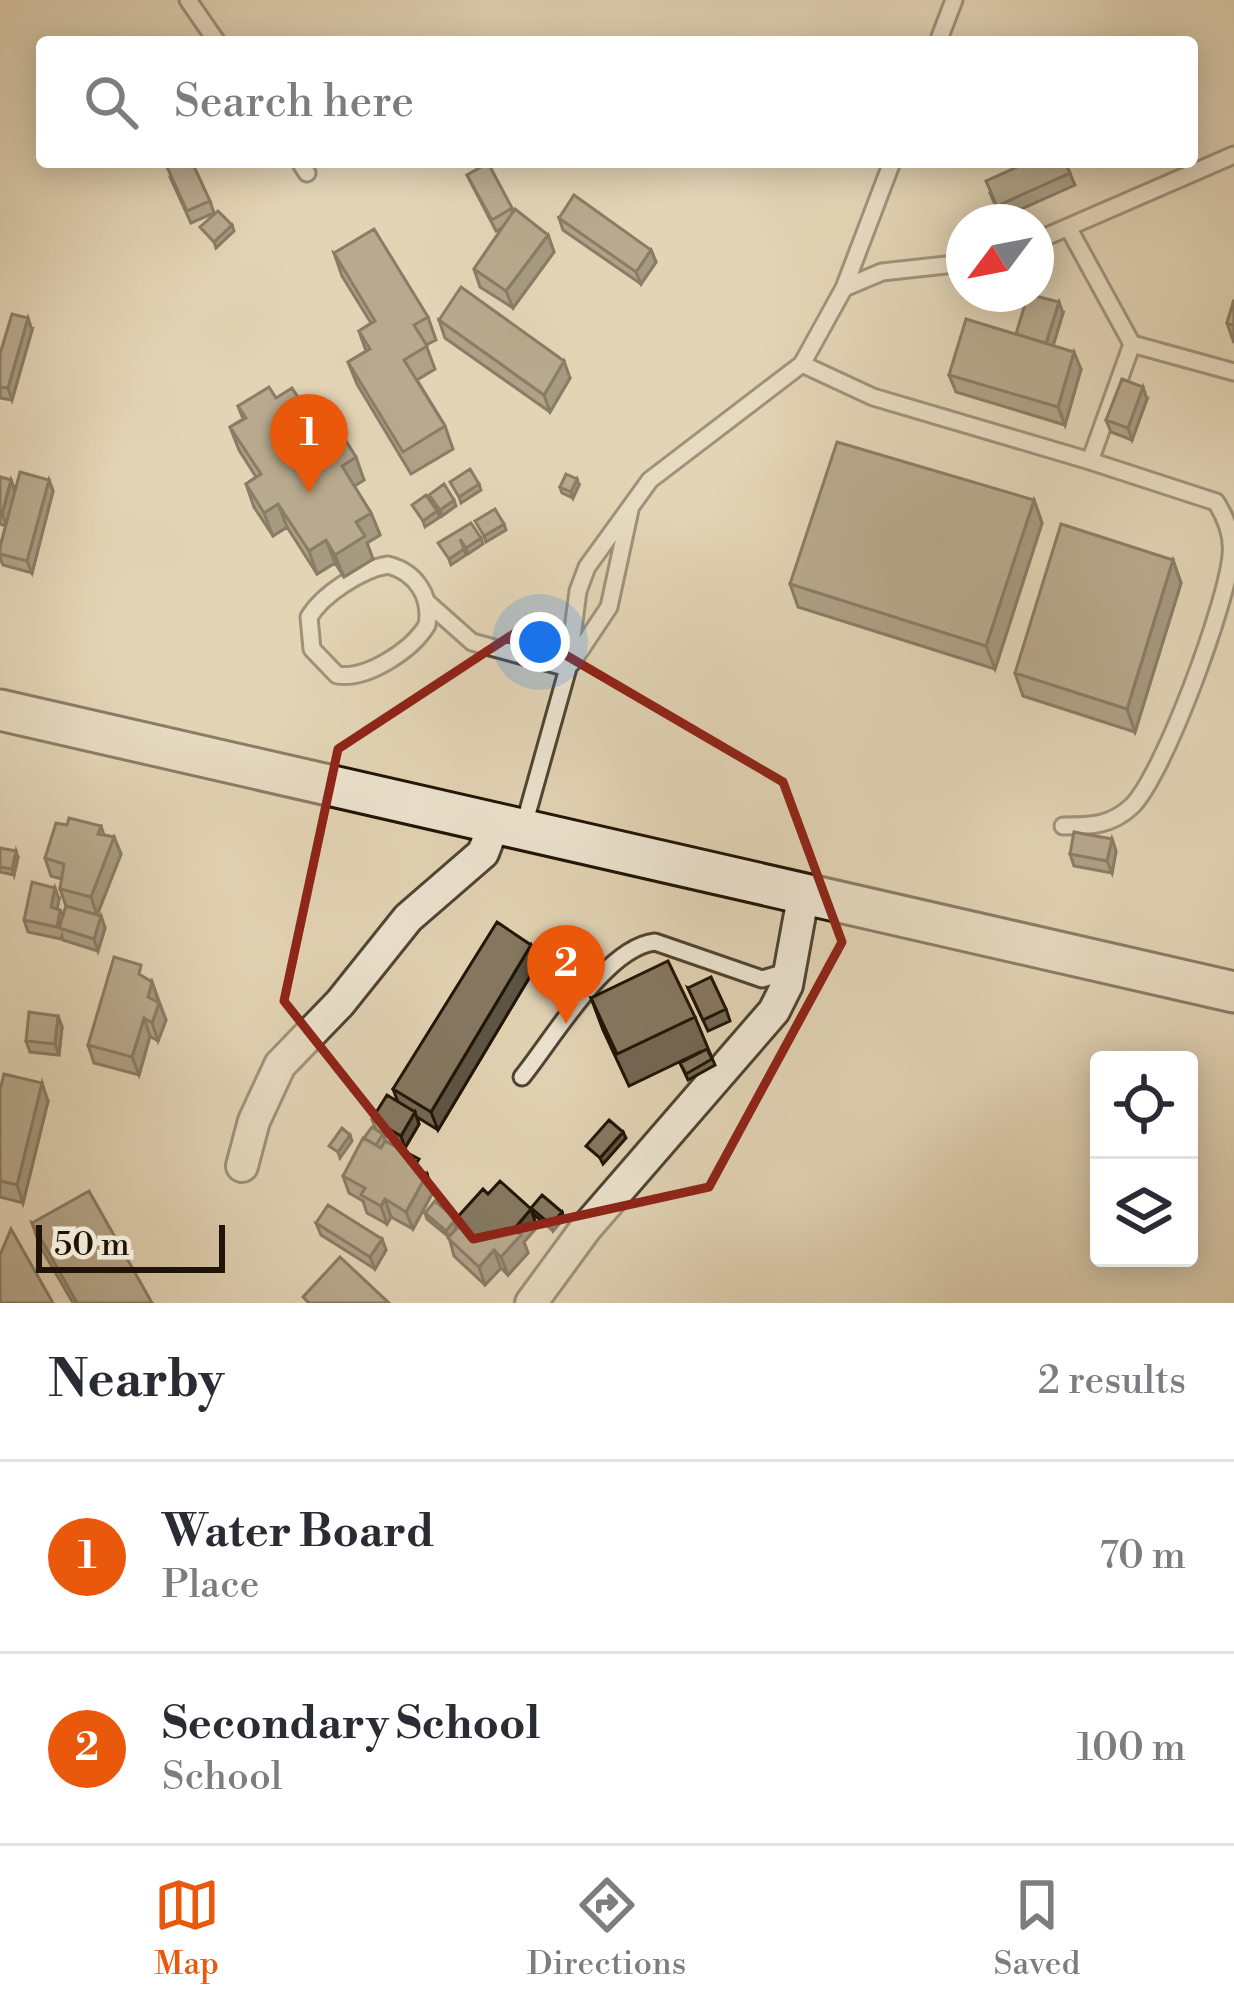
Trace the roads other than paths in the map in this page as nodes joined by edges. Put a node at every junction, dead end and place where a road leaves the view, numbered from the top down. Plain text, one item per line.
1 (188, 0) edge
2 (954, 0) edge
3 (213, 36) edge
4 (940, 36) edge
5 (1234, 155) edge
6 (890, 168) edge
7 (1070, 229) junction
8 (1054, 235) edge
9 (946, 265) edge
10 (844, 288) junction
11 (1132, 344) junction
12 (802, 364) junction
13 (1234, 372) edge
14 (1090, 460) junction
15 (631, 507) junction
16 (428, 603) junction
17 (568, 668) junction
18 (0, 710) edge
19 (510, 822) junction
20 (1063, 826) dead end
21 (804, 892) junction
22 (792, 965) junction
23 (1234, 992) edge
24 (522, 1077) dead end
25 (242, 1166) dead end
26 (531, 1303) edge

1 - 3 lane
2 - 4 lane
5 - 7 lane
6 - 10 lane
7 - 8 lane
7 - 11 lane
9 - 10 lane
10 - 12 lane
11 - 13 lane
11 - 14 lane
12 - 14 lane
12 - 15 lane
14 - 20 lane
15 - 17 lane
15 - 17 lane
16 - 16 lane
16 - 17 lane
17 - 19 lane
18 - 19 main road
19 - 21 main road
19 - 25 street
21 - 22 street
21 - 23 main road
22 - 24 lane
22 - 26 street

